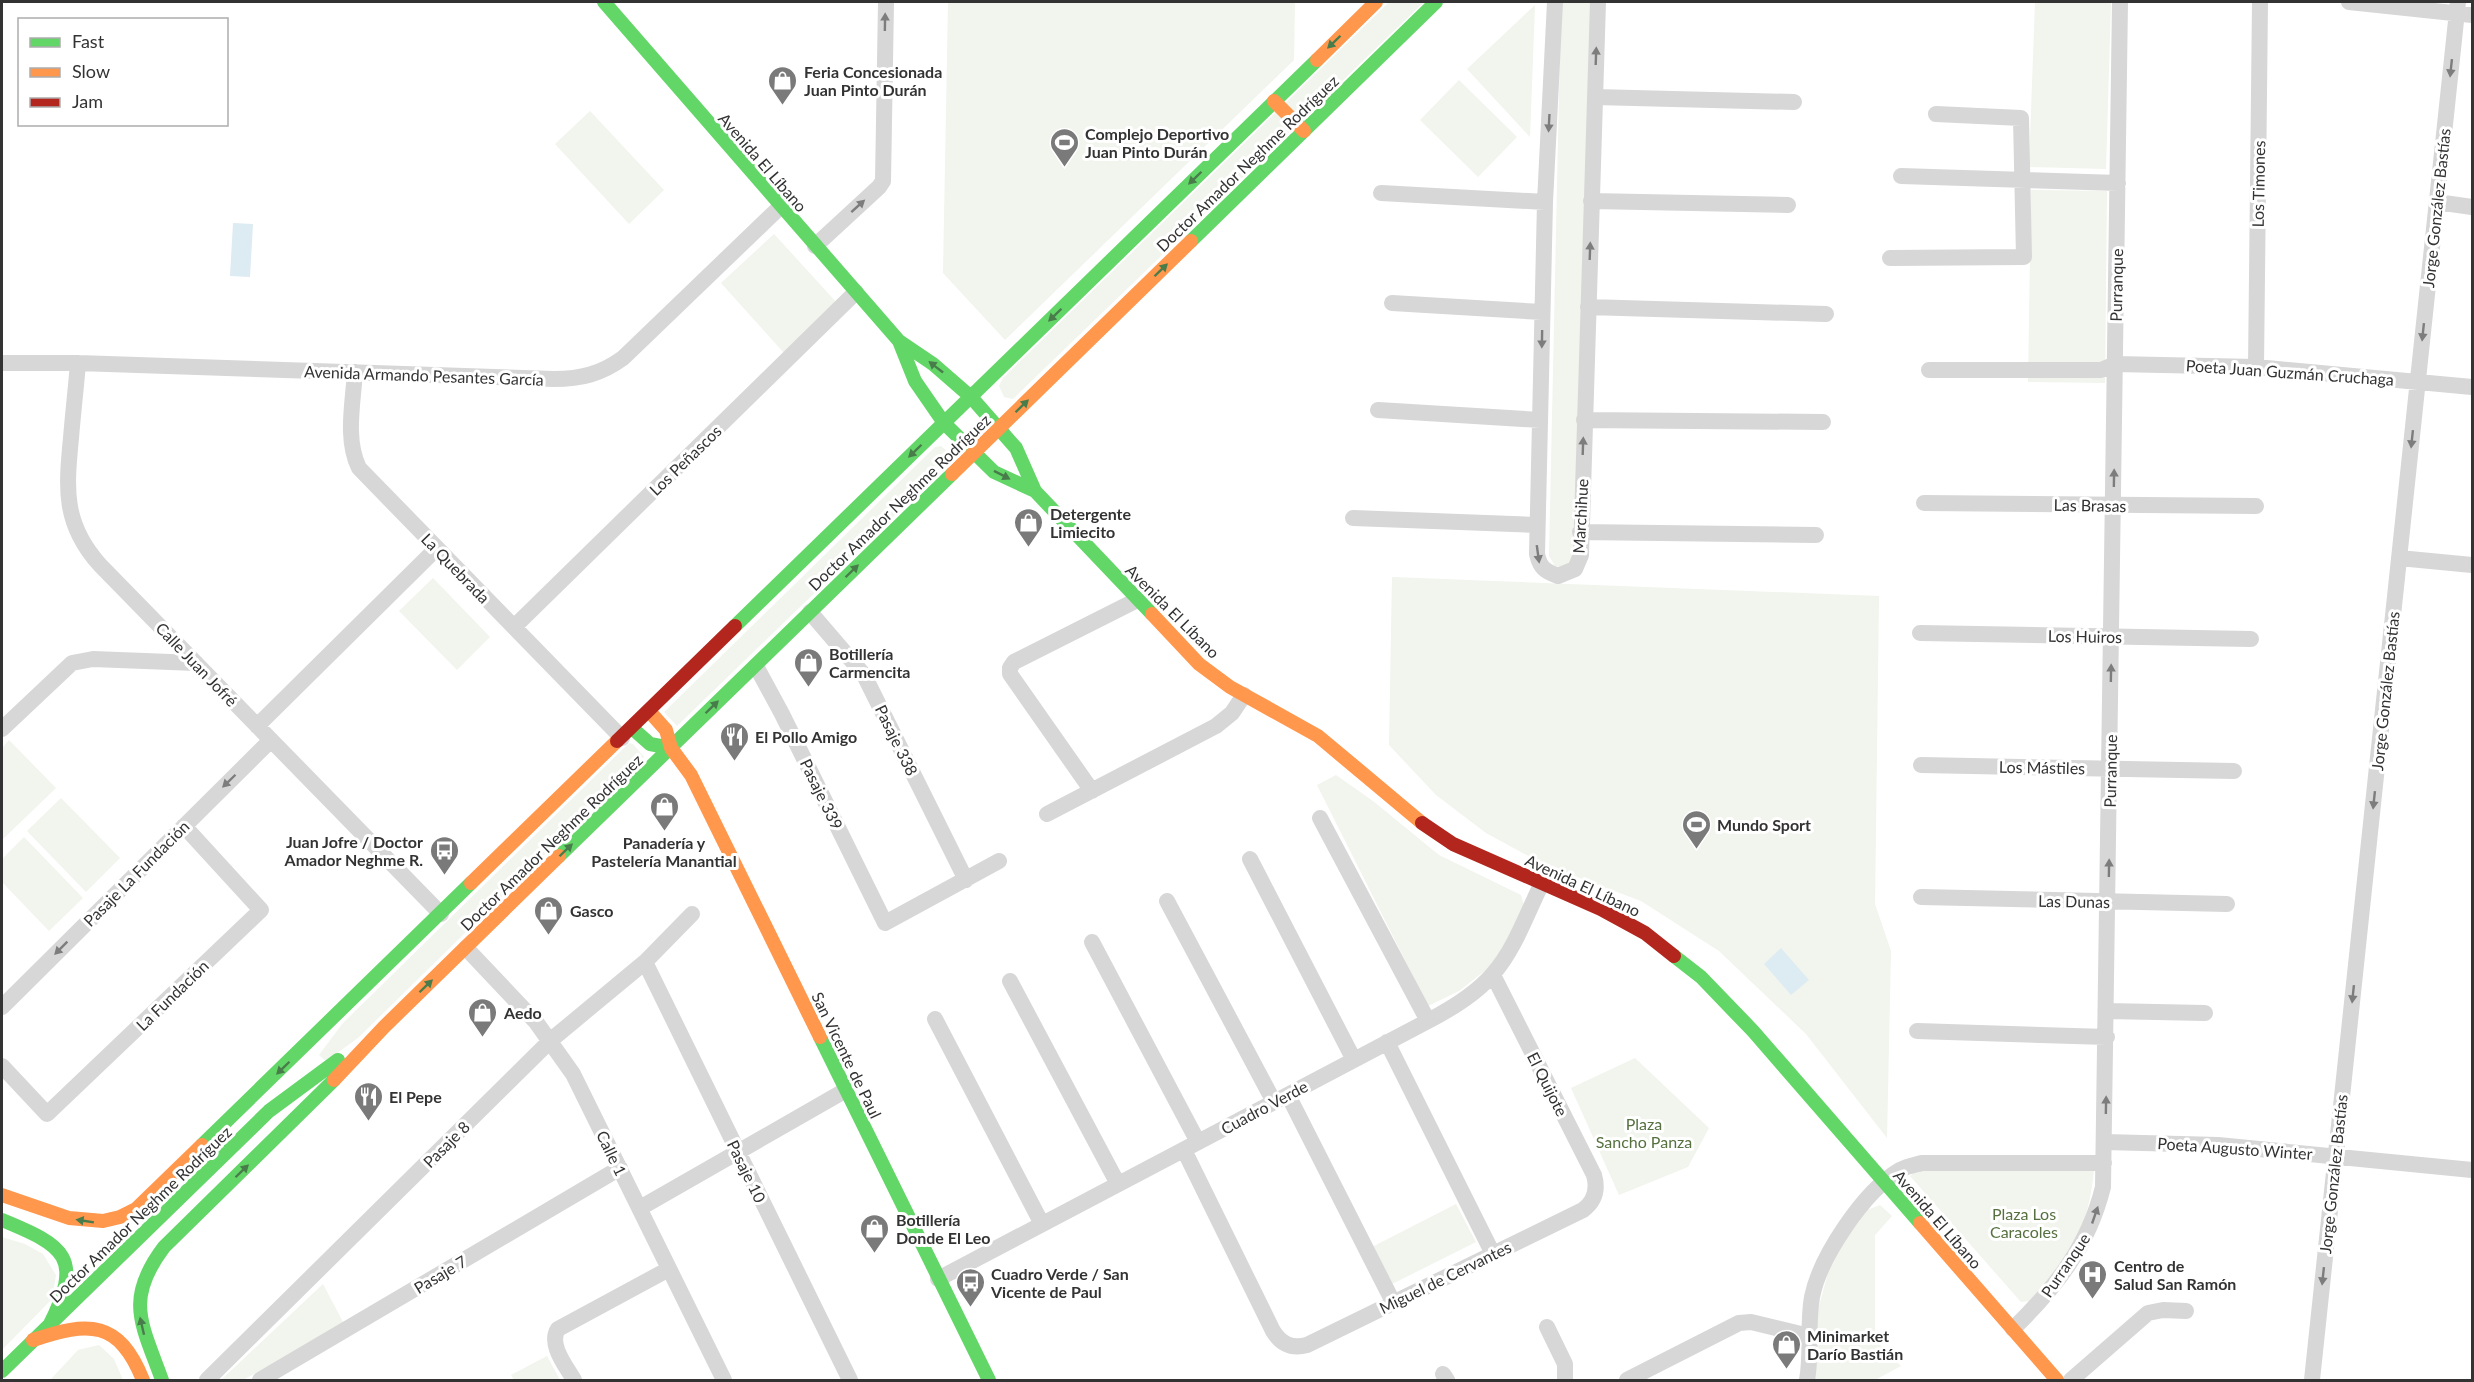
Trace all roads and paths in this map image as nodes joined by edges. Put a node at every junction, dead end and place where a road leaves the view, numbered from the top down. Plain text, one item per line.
1 (604, 2) edge
2 (886, 2) edge
3 (1436, 2) edge
4 (1555, 2) edge
5 (1598, 2) edge
6 (2120, 2) edge
7 (2260, 2) edge
8 (2349, 2) edge
9 (1369, 5) edge
10 (2463, 10) edge
11 (1595, 97) junction
12 (1274, 101) junction
13 (1794, 102) dead end
14 (1936, 114) dead end
15 (1304, 131) junction
16 (1901, 176) dead end
17 (2022, 180) junction
18 (2118, 183) junction
19 (1381, 192) dead end
20 (1591, 201) junction
21 (1545, 202) junction
22 (2437, 202) junction
23 (1788, 205) dead end
24 (780, 207) junction
25 (2472, 207) edge
26 (814, 246) junction
27 (1890, 258) dead end
28 (855, 292) junction
29 (1392, 303) dead end
30 (1588, 307) junction
31 (1542, 312) junction
32 (1826, 314) dead end
33 (899, 341) junction
34 (2, 363) edge
35 (78, 363) junction
36 (2115, 364) junction
37 (2256, 367) junction
38 (1929, 370) dead end
39 (355, 372) junction
40 (2418, 381) junction
41 (2472, 387) edge
42 (971, 397) junction
43 (1378, 410) dead end
44 (1540, 420) junction
45 (1584, 420) junction
46 (1823, 422) dead end
47 (944, 423) junction
48 (999, 428) junction
49 (973, 453) junction
50 (1035, 491) junction
51 (1924, 503) dead end
52 (2113, 505) junction
53 (2256, 506) dead end
54 (1353, 518) dead end
55 (1537, 525) junction
56 (1580, 532) junction
57 (1816, 535) dead end
58 (437, 548) junction
59 (2399, 558) junction
60 (2472, 565) edge
61 (1137, 600) junction
62 (810, 612) junction
63 (513, 627) junction
64 (1920, 633) dead end
65 (2112, 636) junction
66 (2251, 639) dead end
67 (196, 663) junction
68 (756, 666) junction
69 (1244, 695) junction
70 (649, 711) junction
71 (257, 726) junction
72 (2, 729) edge
73 (627, 733) junction
74 (271, 740) junction
75 (671, 748) junction
76 (1921, 765) dead end
77 (2110, 768) junction
78 (2234, 771) dead end
79 (1092, 791) junction
80 (1047, 814) dead end
81 (1320, 818) dead end
82 (184, 826) junction
83 (1250, 859) dead end
84 (999, 861) dead end
85 (966, 880) junction
86 (1542, 883) junction
87 (1922, 897) dead end
88 (1167, 901) dead end
89 (2108, 901) junction
90 (2227, 904) dead end
91 (441, 914) junction
92 (692, 914) dead end
93 (1092, 942) dead end
94 (466, 948) junction
95 (645, 962) junction
96 (1493, 975) junction
97 (1010, 981) dead end
98 (355, 998) junction
99 (2, 1007) edge
100 (2107, 1011) junction
101 (2205, 1013) dead end
102 (935, 1019) dead end
103 (1428, 1021) junction
104 (384, 1027) junction
105 (1917, 1031) dead end
106 (2106, 1036) junction
107 (551, 1040) junction
108 (1387, 1042) junction
109 (1354, 1060) junction
110 (2, 1066) edge
111 (846, 1090) junction
112 (1281, 1099) junction
113 (269, 1111) junction
114 (2105, 1142) junction
115 (1191, 1146) junction
116 (738, 1151) junction
117 (2335, 1156) junction
118 (2104, 1163) junction
119 (620, 1168) junction
120 (2472, 1170) edge
121 (1885, 1182) junction
122 (1118, 1184) junction
123 (1595, 1194) joint
124 (2, 1195) edge
125 (639, 1208) junction
126 (2, 1220) edge
127 (1042, 1224) junction
128 (1493, 1254) junction
129 (669, 1269) junction
130 (938, 1279) junction
131 (1393, 1302) junction
132 (2186, 1311) dead end
133 (49, 1326) junction
134 (1547, 1327) dead end
135 (2013, 1329) junction
136 (1809, 1336) junction
137 (33, 1340) junction
138 (2, 1371) edge
139 (143, 1380) edge
140 (162, 1380) edge
141 (207, 1380) edge
142 (260, 1380) edge
143 (574, 1380) edge
144 (724, 1380) edge
145 (850, 1380) edge
146 (989, 1380) edge
147 (1551, 1380) edge
148 (1564, 1380) edge
149 (1627, 1380) edge
150 (1807, 1380) edge
151 (2057, 1380) edge
152 (2071, 1380) edge
153 (2312, 1380) edge

1 - 24 main road, Avenida El Líbano
26 -> 2 street
3 - 15 main road, Doctor Amador Neghme Rodríguez
4 -> 21 street, Marchihue
11 -> 5 street, Marchihue
6 - 18 street, Purranque
7 - 37 street, Los Timones
8 - 10 street
9 -> 12 main road, Doctor Amador Neghme Rodríguez
10 -> 22 street, Jorge González Bastías
11 - 13 street
11 - 20 street, Marchihue
12 - 15 main road
12 -> 42 main road, Doctor Amador Neghme Rodríguez
14 - 17 street
48 -> 15 main road, Doctor Amador Neghme Rodríguez
16 - 17 street
17 - 18 street
17 - 27 street
18 - 36 street, Purranque
19 - 21 street
20 - 23 street
30 -> 20 street, Marchihue
21 - 31 street, Marchihue
22 - 25 street
22 -> 40 street, Jorge González Bastías
24 - 26 main road, Avenida El Líbano
24 - 39 street, Avenida Armando Pesantes García
26 - 28 main road, Avenida El Líbano
28 - 33 main road, Avenida El Líbano
28 - 63 street, Los Peñascos
29 - 31 street
30 - 32 street
30 - 45 street, Marchihue
31 -> 44 street, Marchihue
42 -> 33 main road, Avenida El Líbano
33 - 47 main road, Avenida El Líbano
34 - 35 street, Avenida Armando Pesantes García
35 - 39 street, Avenida Armando Pesantes García
35 - 67 street, Calle Juan Jofré
36 - 37 street, Poeta Juan Guzmán Cruchaga
36 - 38 street, Poeta Juan Guzmán Cruchaga
52 -> 36 street, Purranque
37 - 40 street, Poeta Juan Guzmán Cruchaga
39 - 58 street, La Quebrada
40 - 41 street, Poeta Juan Guzmán Cruchaga
40 -> 59 street, Jorge González Bastías
42 - 47 main road, Doctor Amador Neghme Rodríguez
42 - 48 main road, Avenida El Líbano
43 - 44 street
44 - 55 street, Marchihue
45 - 46 street
56 -> 45 street, Marchihue
47 - 49 main road, Avenida El Líbano
47 -> 70 main road, Doctor Amador Neghme Rodríguez
48 - 49 main road, Doctor Amador Neghme Rodríguez
48 - 50 main road, Avenida El Líbano
49 -> 50 main road, Avenida El Líbano
62 -> 49 main road, Doctor Amador Neghme Rodríguez
50 - 61 main road, Avenida El Líbano
51 - 52 street, Las Brasas
52 - 53 street, Las Brasas
52 - 65 street, Purranque
54 - 55 street
55 -> 56 street, Marchihue
56 - 57 street
58 - 63 street, La Quebrada
58 - 71 street
59 - 60 street
59 -> 117 street, Jorge González Bastías
61 - 69 main road, Avenida El Líbano
61 - 79 street
62 - 68 main road, Doctor Amador Neghme Rodríguez
62 - 85 street, Pasaje 338
63 - 73 street, La Quebrada
64 - 65 street, Los Huiros
65 - 66 street, Los Huiros
77 -> 65 street, Purranque
67 - 71 street, Calle Juan Jofré
67 - 72 street
75 -> 68 main road, Doctor Amador Neghme Rodríguez
68 - 85 street, Pasaje 339
69 - 79 street
69 - 86 main road, Avenida El Líbano
70 - 73 main road, Doctor Amador Neghme Rodríguez
70 - 75 main road, San Vicente de Paul
71 - 74 street, Calle Juan Jofré
73 - 75 main road
73 - 91 main road, Doctor Amador Neghme Rodríguez
74 -> 82 street, Pasaje La Fundación
74 - 91 street, Calle Juan Jofré
94 -> 75 main road, Doctor Amador Neghme Rodríguez
75 - 111 main road, San Vicente de Paul
76 - 77 street, Los Mástiles
77 - 78 street, Los Mástiles
89 -> 77 street, Purranque
79 - 80 street
81 - 103 street
82 -> 99 street, Pasaje La Fundación
82 - 110 street, La Fundación
83 - 109 street
84 - 85 street
86 - 96 street, Cuadro Verde
86 - 121 main road, Avenida El Líbano
87 - 89 street, Las Dunas
88 - 112 street
89 - 90 street, Las Dunas
89 - 100 street, Purranque
91 - 98 main road, Doctor Amador Neghme Rodríguez
92 - 95 street, Pasaje 8
93 - 115 street
104 -> 94 main road, Doctor Amador Neghme Rodríguez
94 - 107 street, Calle 1
95 - 107 street, Pasaje 8
95 - 116 street, Pasaje 10
96 - 103 street, Cuadro Verde
96 - 123 street, El Quijote
97 - 122 street
98 - 113 main road, Doctor Amador Neghme Rodríguez
98 -> 124 main road, Doctor Amador Neghme Rodríguez
100 - 101 street
100 - 106 street, Purranque
102 - 127 street
103 - 108 street, Cuadro Verde
104 - 113 main road, Doctor Amador Neghme Rodríguez
140 -> 104 main road, Doctor Amador Neghme Rodríguez
105 - 106 street
114 -> 106 street, Purranque
107 - 119 street, Calle 1
107 - 141 street, Pasaje 8
108 - 109 street, Cuadro Verde
108 - 128 street
109 - 112 street, Cuadro Verde
111 - 116 street
111 - 130 main road, San Vicente de Paul
112 - 115 street, Cuadro Verde
112 - 131 street
113 - 133 main road, Doctor Amador Neghme Rodríguez
114 - 117 street, Poeta Augusto Winter
114 - 118 street, Purranque
115 - 122 street, Cuadro Verde
115 - 131 street, Miguel de Cervantes
116 - 125 street
116 - 145 street, Pasaje 10
117 - 120 street, Poeta Augusto Winter
117 -> 153 street, Jorge González Bastías
118 - 121 street
135 -> 118 street, Purranque
119 - 125 street, Calle 1
119 - 142 street, Pasaje 7
121 - 135 main road, Avenida El Líbano
121 - 136 street
122 - 127 street, Cuadro Verde
123 - 128 street, Miguel de Cervantes
125 - 129 street, Calle 1
126 - 133 main road
127 - 130 street, Cuadro Verde
128 - 131 street, Miguel de Cervantes
129 - 143 street
129 - 144 street, Calle 1
130 - 146 main road, San Vicente de Paul
132 - 152 street
133 - 137 main road, Doctor Amador Neghme Rodríguez
134 - 148 street
135 - 151 main road, Avenida El Líbano
136 - 149 street
136 - 150 street
137 - 138 main road, Doctor Amador Neghme Rodríguez
137 - 139 main road
147 - 148 street

